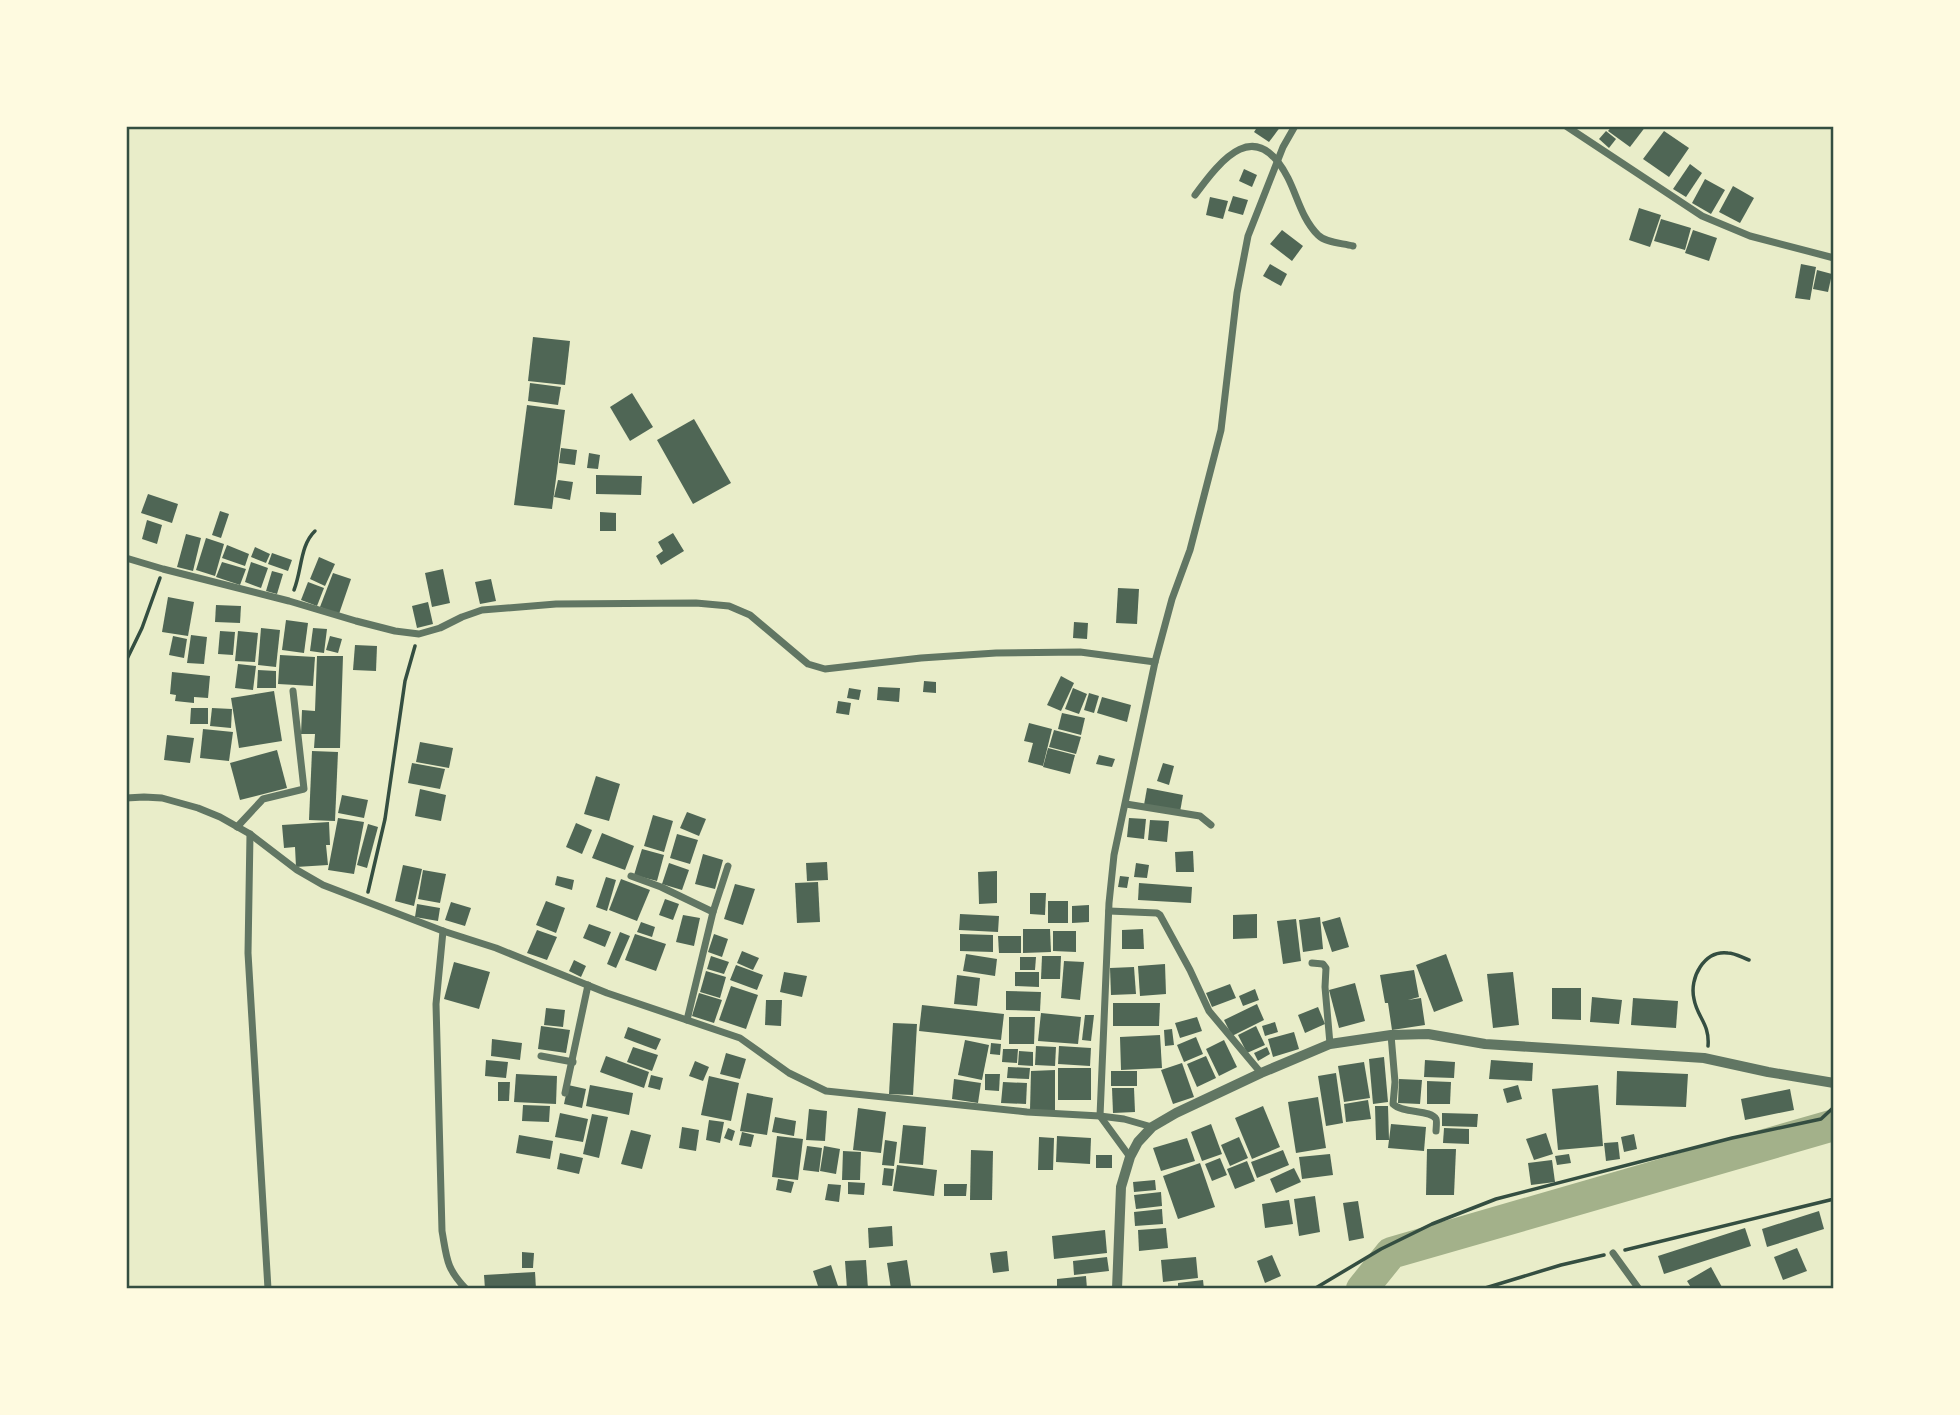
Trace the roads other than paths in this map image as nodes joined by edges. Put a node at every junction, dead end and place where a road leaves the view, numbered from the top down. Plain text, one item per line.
1 (1295, 126) edge
2 (1566, 126) edge
3 (1278, 161) junction
4 (1195, 195) dead end
5 (1353, 246) dead end
6 (1834, 258) edge
7 (126, 558) edge
8 (1155, 662) junction
9 (292, 691) dead end
10 (126, 798) edge
11 (1126, 804) junction
12 (1211, 825) dead end
13 (237, 827) junction
14 (250, 834) junction
15 (728, 866) dead end
16 (631, 876) dead end
17 (1109, 911) junction
18 (713, 912) junction
19 (443, 931) junction
20 (1312, 963) dead end
21 (588, 985) junction
22 (687, 1020) junction
23 (1391, 1035) junction
24 (1330, 1044) junction
25 (541, 1056) dead end
26 (573, 1062) junction
27 (1261, 1073) junction
28 (1834, 1083) edge
29 (565, 1093) dead end
30 (1100, 1116) junction
31 (1152, 1127) junction
32 (1436, 1131) dead end
33 (1130, 1157) junction
34 (1613, 1253) road end
35 (268, 1289) edge
36 (466, 1289) edge
37 (1117, 1289) edge
38 (1639, 1289) edge

1 - 3 street
2 - 6 street
3 - 4 street
3 - 5 street
3 - 8 street
7 - 8 street
8 - 11 street
9 - 13 street
10 - 13 street
11 - 12 street
11 - 17 street
13 - 14 street
14 - 19 street
14 - 35 street
15 - 18 street
16 - 18 street
17 - 27 street
17 - 30 street
18 - 22 street
19 - 21 street
19 - 36 street
20 - 24 street
21 - 22 street
21 - 26 street
22 - 30 street
23 - 24 street
23 - 28 street
23 - 32 street
24 - 27 street
25 - 26 street
26 - 29 street
27 - 31 street
30 - 31 street
30 - 33 street
31 - 33 street
33 - 37 street
34 - 38 street

